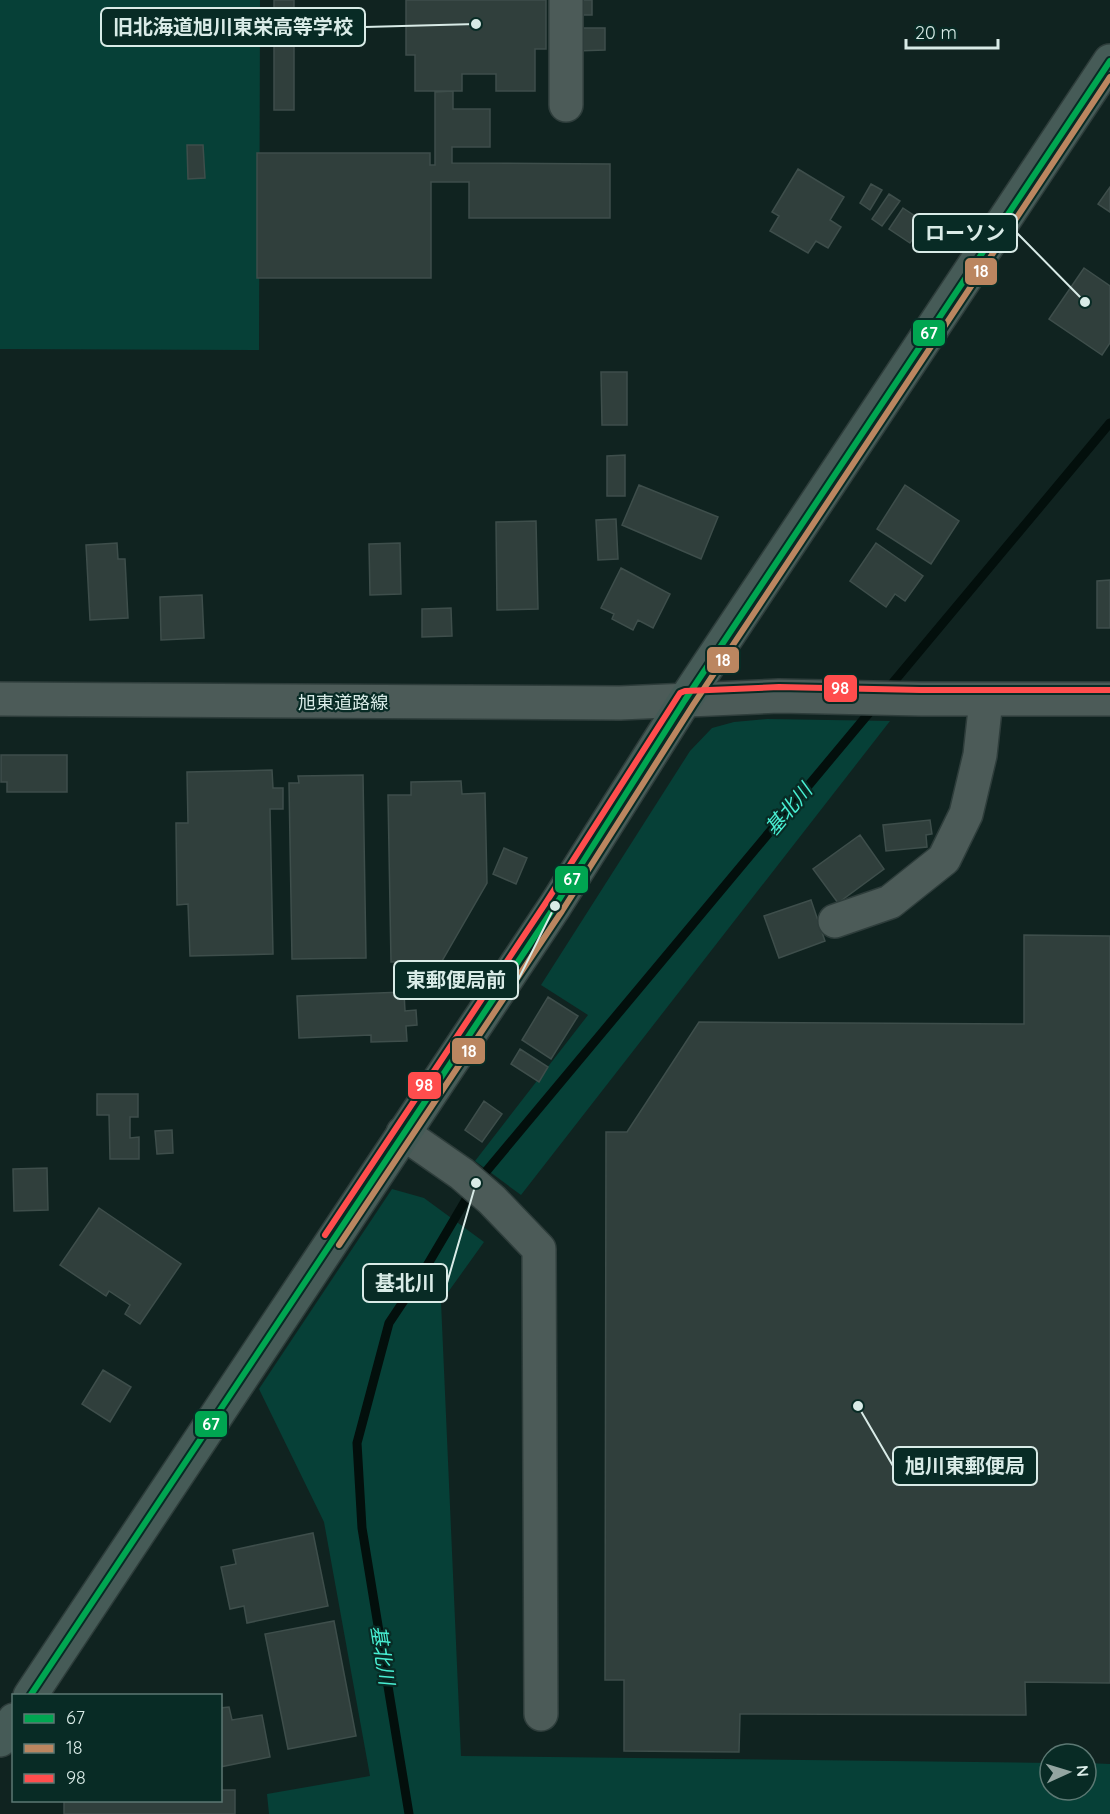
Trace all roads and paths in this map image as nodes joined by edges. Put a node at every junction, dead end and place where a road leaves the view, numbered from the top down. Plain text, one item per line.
1 (566, 0) edge
2 (1110, 61) edge
3 (566, 105) dead end
4 (0, 699) edge
5 (986, 699) junction
6 (1110, 699) edge
7 (685, 700) junction
8 (835, 921) dead end
9 (403, 1133) junction
10 (31, 1694) edge
11 (541, 1714) dead end
12 (12, 1723) edge
13 (0, 1740) edge

1 - 3 street
2 - 7 main road
4 - 7 street, 旭東道路線
5 - 6 street, 旭東道路線
5 - 7 street, 旭東道路線
5 - 8 street
7 - 9 main road
9 - 10 main road
9 - 11 street
12 - 13 main road

